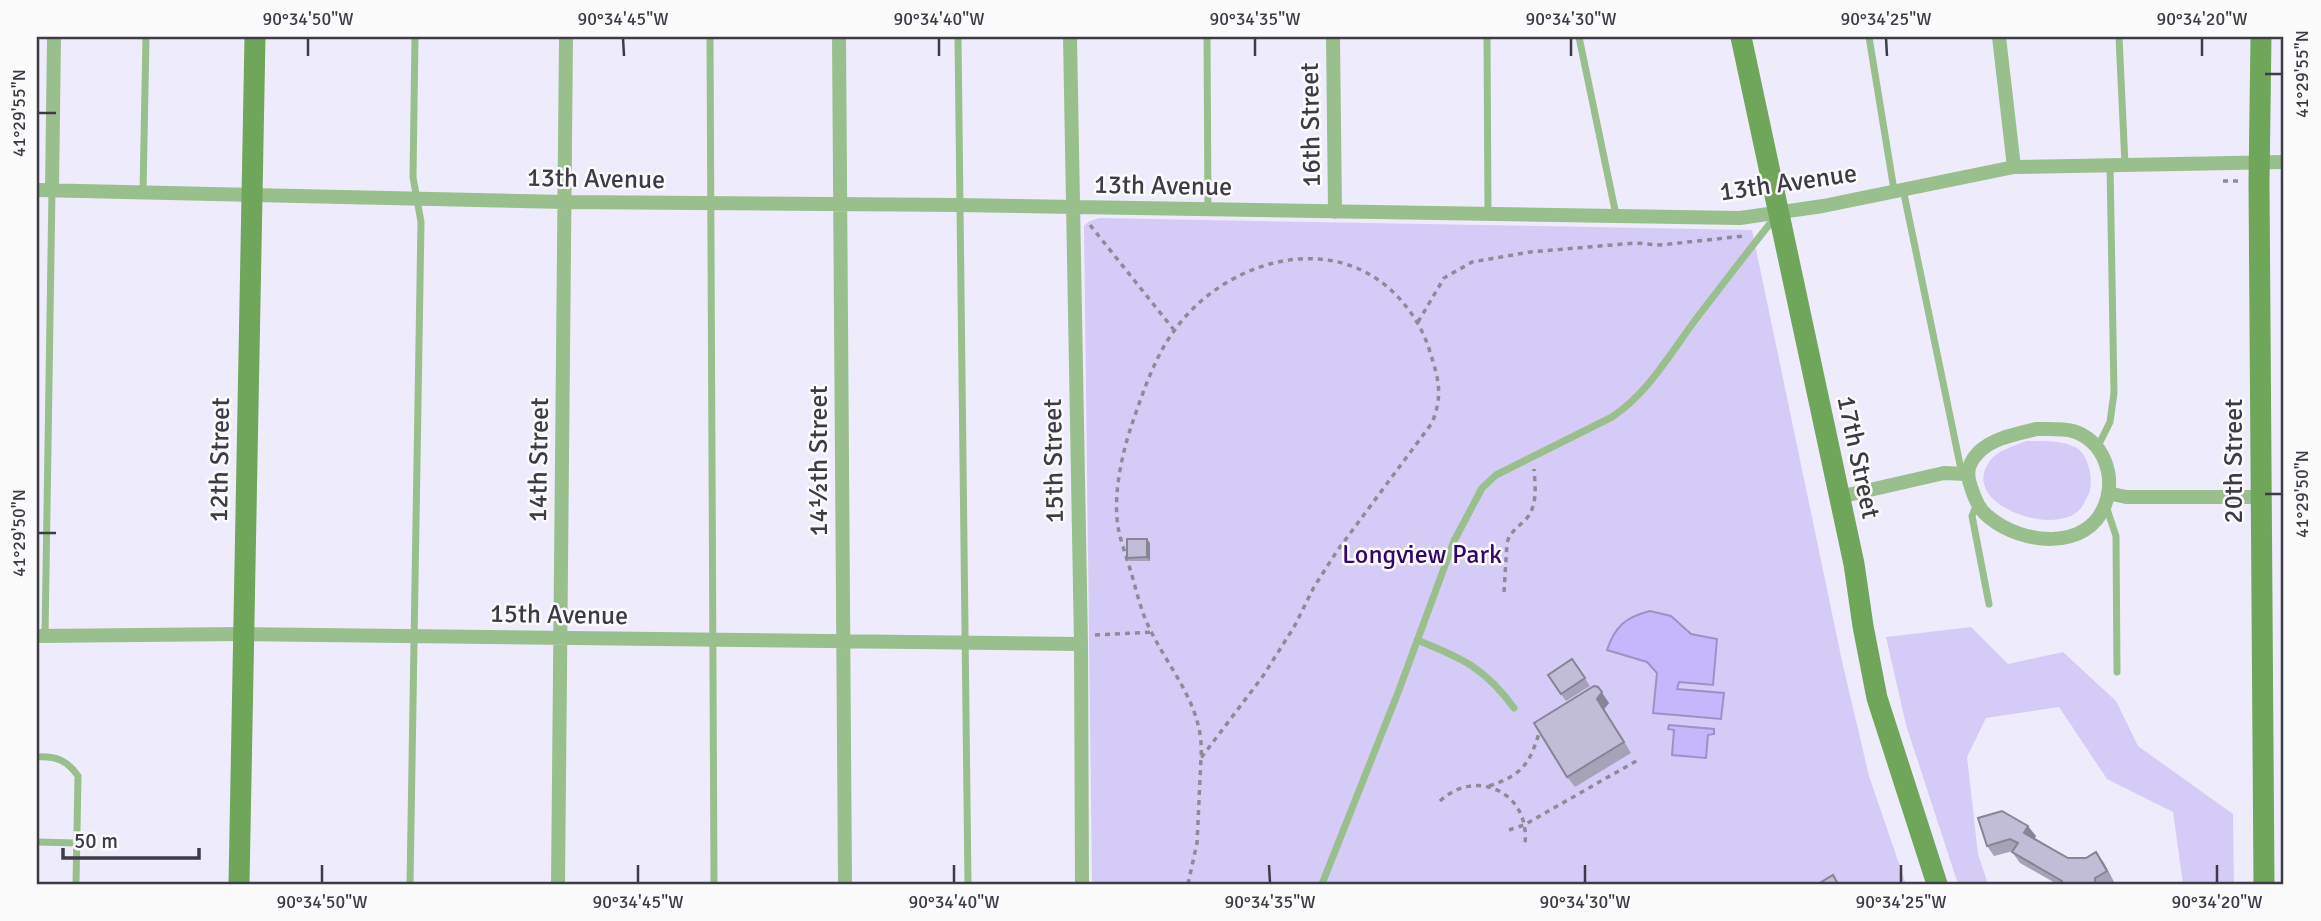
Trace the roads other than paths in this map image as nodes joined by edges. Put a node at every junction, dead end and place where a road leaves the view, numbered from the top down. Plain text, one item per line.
1 (54, 37) edge
2 (146, 37) edge
3 (255, 37) edge
4 (415, 37) edge
5 (566, 37) edge
6 (710, 37) edge
7 (839, 37) edge
8 (958, 37) edge
9 (1070, 37) edge
10 (1207, 37) edge
11 (1334, 37) edge
12 (1487, 37) edge
13 (1579, 37) edge
14 (1741, 37) edge
15 (1869, 37) edge
16 (1998, 37) edge
17 (2119, 37) edge
18 (2261, 37) edge
19 (2260, 162) junction
20 (2284, 162) edge
21 (2110, 164) junction
22 (2125, 164) junction
23 (2014, 167) junction
24 (1899, 189) junction
25 (37, 190) edge
26 (52, 190) junction
27 (143, 192) junction
28 (253, 196) junction
29 (417, 199) junction
30 (565, 202) junction
31 (711, 203) junction
32 (841, 204) junction
33 (960, 205) junction
34 (1072, 208) junction
35 (1208, 210) junction
36 (1335, 212) junction
37 (1778, 213) junction
38 (1488, 215) junction
39 (1616, 216) junction
40 (2097, 448) junction
41 (1964, 474) junction
42 (1839, 497) junction
43 (2261, 497) junction
44 (2107, 499) junction
45 (1977, 504) junction
46 (1989, 604) dead end
47 (243, 634) junction
48 (41, 636) edge
49 (415, 636) junction
50 (560, 639) junction
51 (712, 640) junction
52 (1081, 640) junction
53 (1417, 640) junction
54 (844, 641) junction
55 (967, 644) junction
56 (2117, 672) dead end
57 (1514, 708) dead end
58 (37, 757) edge
59 (37, 842) edge
60 (77, 843) junction
61 (76, 884) edge
62 (239, 884) edge
63 (410, 884) edge
64 (558, 884) edge
65 (714, 884) edge
66 (845, 884) edge
67 (968, 884) edge
68 (1082, 884) edge
69 (1322, 884) edge
70 (1937, 884) edge
71 (2264, 884) edge

1 - 26 street
2 - 27 lane
3 - 28 street, 12th Street
4 - 29 lane
5 - 30 street, 14th Street
6 - 31 lane
7 - 32 street, 14½th Street
8 - 33 lane
9 - 34 street, 15th Street
10 - 35 lane
11 - 36 street, 16th Street
12 - 38 lane
13 - 39 lane
14 - 37 street, 17th Street
15 - 24 lane
16 - 23 street
17 - 22 lane
18 - 19 street, 20th Street
19 - 20 street, 13th Avenue
19 - 22 street, 13th Avenue
19 - 43 street, 20th Street
21 - 22 street, 13th Avenue
21 - 23 street, 13th Avenue
21 - 40 lane
23 - 24 street, 13th Avenue
24 - 37 street, 13th Avenue
24 - 41 lane
25 - 26 street, 13th Avenue
26 - 27 street, 13th Avenue
26 - 48 lane
27 - 28 street, 13th Avenue
28 - 29 street, 13th Avenue
28 - 47 street, 12th Street
29 - 30 street, 13th Avenue
29 - 49 lane
30 - 31 street, 13th Avenue
30 - 50 street, 14th Street
31 - 32 street, 13th Avenue
31 - 51 lane
32 - 33 street, 13th Avenue
32 - 54 street, 14½th Street
33 - 34 street, 13th Avenue
33 - 55 lane
34 - 35 street, 13th Avenue
34 - 52 street, 15th Street
35 - 36 street, 13th Avenue
36 - 38 street, 13th Avenue
37 - 39 street, 13th Avenue
37 - 42 street, 17th Street
37 - 53 lane
38 - 39 street, 13th Avenue
40 - 41 street
40 - 44 street
41 - 42 street
41 - 45 street
42 - 70 street, 17th Street
43 - 44 street
43 - 71 street, 20th Street
44 - 45 street
44 - 56 lane
45 - 46 lane
47 - 48 street, 15th Avenue
47 - 49 street, 15th Avenue
47 - 62 street, 12th Street
49 - 50 street, 15th Avenue
49 - 63 lane
50 - 51 street, 15th Avenue
50 - 64 street, 14th Street
51 - 54 street, 15th Avenue
51 - 65 lane
52 - 55 street, 15th Avenue
52 - 68 street, 15th Street
53 - 57 lane
53 - 69 lane
54 - 55 street, 15th Avenue
54 - 66 street, 14½th Street
55 - 67 lane
58 - 60 lane
59 - 60 lane
60 - 61 lane

